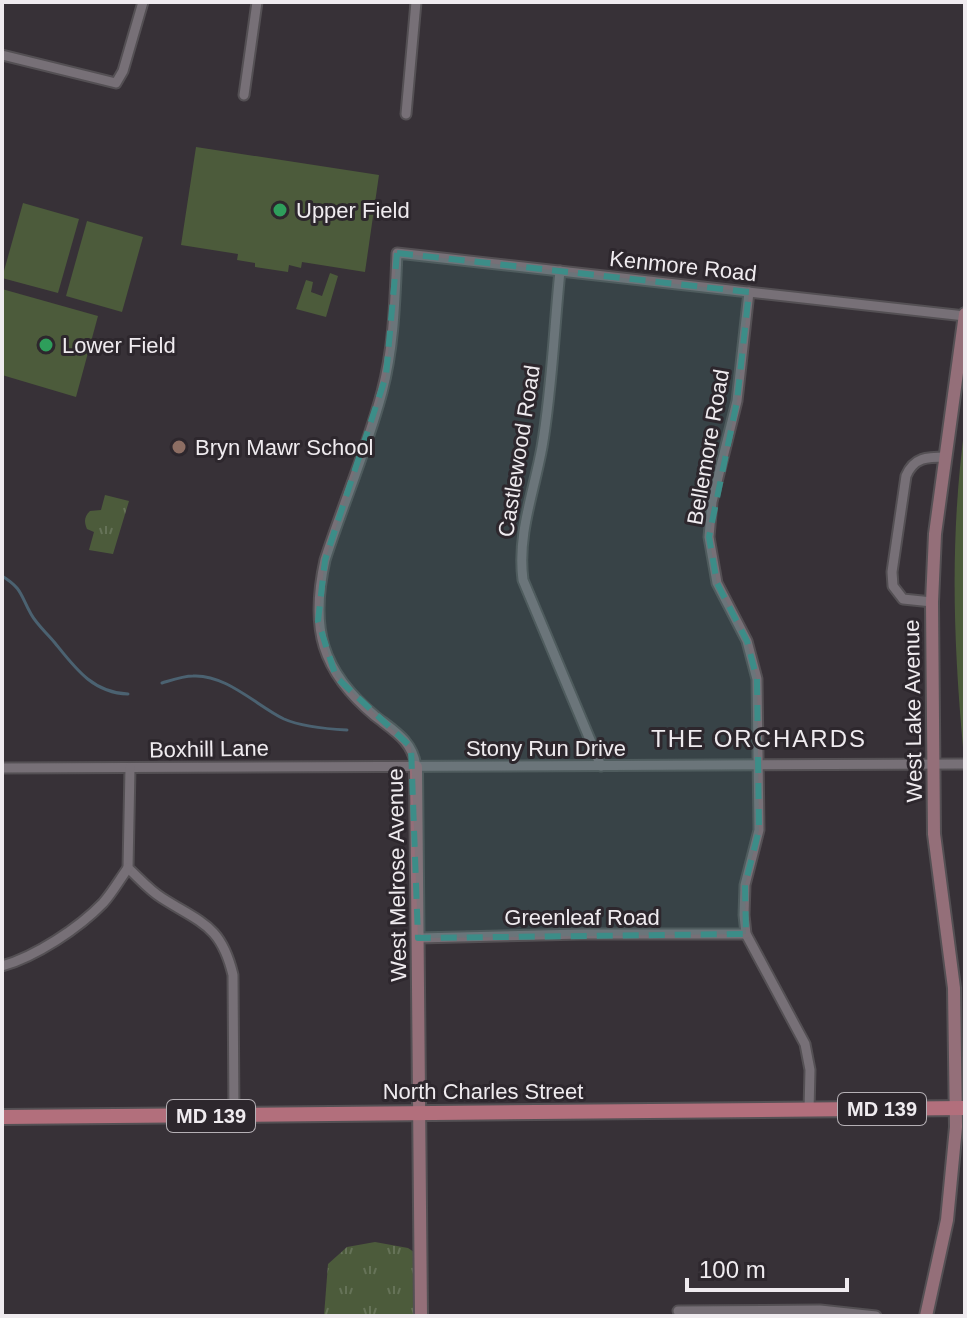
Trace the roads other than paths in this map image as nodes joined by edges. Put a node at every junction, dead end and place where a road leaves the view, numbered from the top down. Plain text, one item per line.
1 (143, 2) edge
2 (257, 2) edge
3 (416, 2) edge
4 (2, 55) edge
5 (244, 95) dead end
6 (406, 114) dead end
7 (397, 253) joint
8 (560, 271) junction
9 (749, 292) junction
10 (965, 315) edge
11 (946, 457) junction
12 (932, 602) junction
13 (933, 764) junction
14 (965, 764) edge
15 (758, 765) junction
16 (601, 766) junction
17 (416, 767) junction
18 (2, 768) edge
19 (130, 768) junction
20 (128, 868) junction
21 (746, 934) junction
22 (418, 938) junction
23 (2, 966) edge
24 (960, 1108) edge
25 (809, 1110) junction
26 (420, 1113) junction
27 (234, 1115) junction
28 (2, 1117) edge
29 (678, 1311) dead end
30 (421, 1316) edge
31 (876, 1316) edge
32 (926, 1316) edge

1 - 4 street
2 - 5 street
3 - 6 street
7 - 8 street, Kenmore Road
7 - 17 street, West Melrose Avenue
8 - 9 street, Kenmore Road
8 - 16 street, Castlewood Road
9 - 10 street, Kenmore Road
9 - 15 street, Bellemore Road
10 - 11 street, West Lake Avenue
11 - 12 street, West Lake Avenue
11 - 12 street
12 - 13 street, West Lake Avenue
13 - 14 street, Stony Run Drive
13 - 15 street, Stony Run Drive
13 - 24 street, West Lake Avenue
15 - 16 street, Stony Run Drive
15 - 21 street, Bellemore Road
16 - 17 street, Stony Run Drive
17 - 19 street, Boxhill Lane
17 - 22 street, West Melrose Avenue
18 - 19 street, Boxhill Lane
19 - 20 street
20 - 23 street
20 - 27 street
21 - 22 street, Greenleaf Road
21 - 25 street, Bellemore Road
22 - 26 street, West Melrose Avenue
24 - 25 main road, North Charles Street / MD 139
24 - 32 street, West Lake Avenue
25 - 26 main road, North Charles Street / MD 139
26 - 27 main road, North Charles Street / MD 139
26 - 30 street, West Melrose Avenue
27 - 28 main road, North Charles Street / MD 139
29 - 31 street

